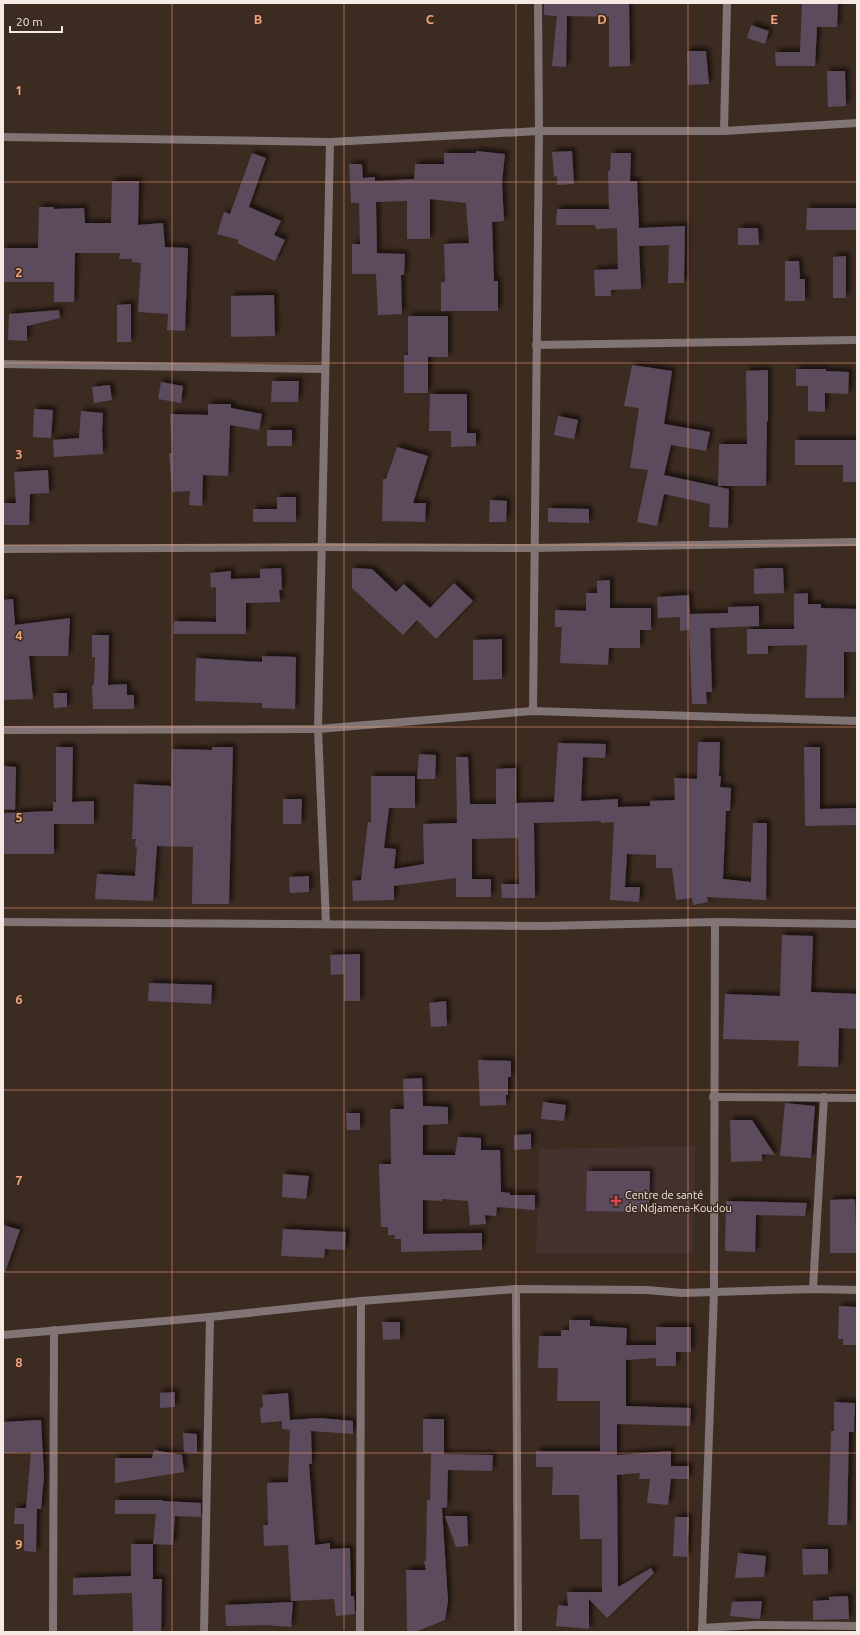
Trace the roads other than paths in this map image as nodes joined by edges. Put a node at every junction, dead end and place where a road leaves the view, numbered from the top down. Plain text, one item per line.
1 (538, 3) edge
2 (727, 3) edge
3 (857, 123) edge
4 (538, 131) junction
5 (724, 131) junction
6 (3, 138) edge
7 (330, 142) junction
8 (854, 340) dead end
9 (536, 345) junction
10 (3, 364) edge
11 (325, 369) junction
12 (857, 542) edge
13 (322, 547) junction
14 (534, 548) junction
15 (3, 549) edge
16 (533, 711) junction
17 (857, 721) edge
18 (318, 729) junction
19 (3, 730) edge
20 (3, 922) edge
21 (715, 922) junction
22 (326, 923) junction
23 (857, 924) edge
24 (714, 1097) junction
25 (824, 1097) junction
26 (857, 1098) edge
27 (516, 1289) junction
28 (812, 1289) junction
29 (857, 1290) edge
30 (714, 1292) junction
31 (361, 1301) junction
32 (210, 1317) junction
33 (54, 1330) junction
34 (3, 1335) edge
35 (857, 1626) edge
36 (702, 1630) edge
37 (53, 1632) edge
38 (204, 1632) edge
39 (360, 1632) edge
40 (518, 1632) edge

1 - 4 street
2 - 5 street
3 - 5 street
4 - 5 street
4 - 7 street
4 - 9 street
6 - 7 street
7 - 11 street
8 - 9 street
9 - 14 street
10 - 11 street
11 - 13 street
12 - 14 street
13 - 14 street
13 - 15 street
13 - 18 street
14 - 16 street
16 - 17 street
16 - 18 street
18 - 19 street
18 - 22 street
20 - 22 street
21 - 22 street
21 - 23 street
21 - 24 street
24 - 25 street
24 - 30 street
25 - 26 street
25 - 28 street
27 - 30 street
27 - 31 street
27 - 40 street
28 - 29 street
28 - 30 street
30 - 36 street
31 - 32 street
31 - 39 street
32 - 33 street
32 - 38 street
33 - 34 street
33 - 37 street
35 - 36 street

